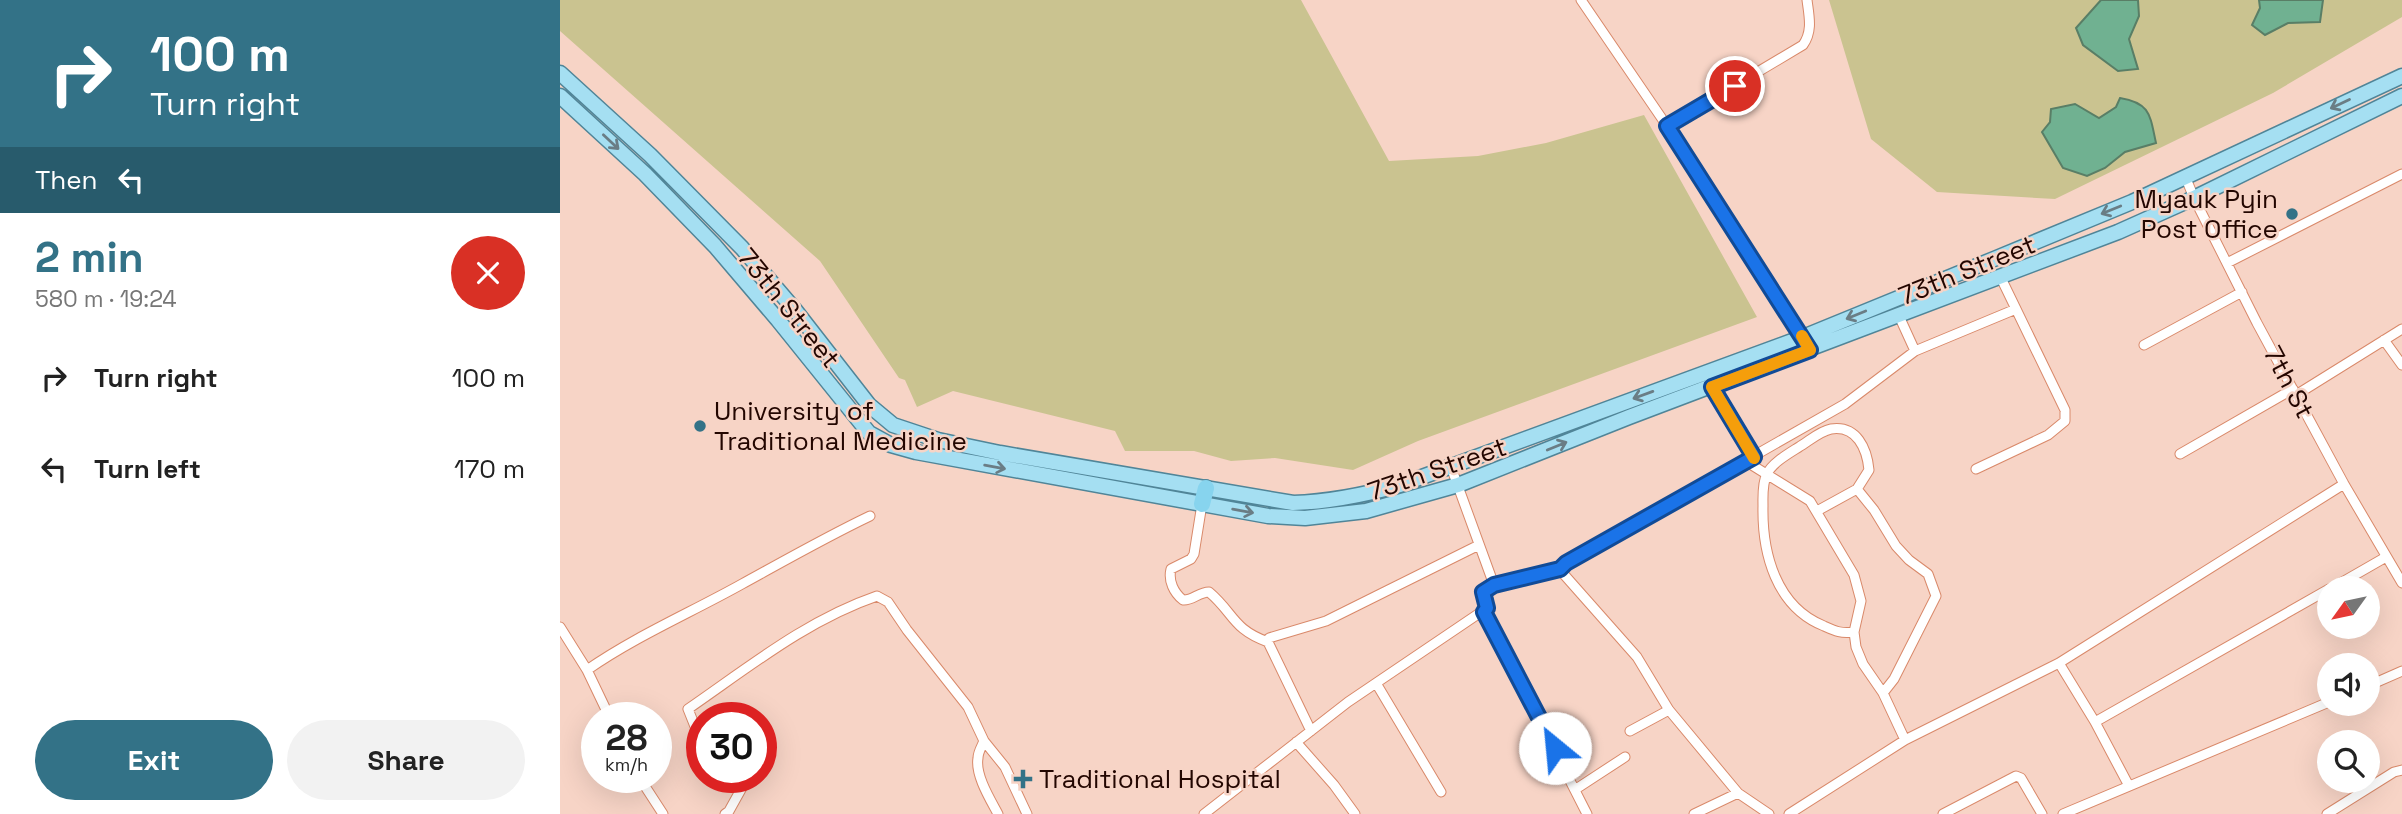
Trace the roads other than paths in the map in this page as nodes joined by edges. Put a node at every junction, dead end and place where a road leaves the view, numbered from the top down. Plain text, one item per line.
1 (1580, 0) edge
2 (1807, 0) edge
3 (560, 73) edge
4 (2402, 76) edge
5 (2402, 96) edge
6 (561, 98) edge
7 (1667, 126) junction
8 (2402, 174) edge
9 (2185, 176) junction
10 (2194, 198) junction
11 (2227, 263) junction
12 (2000, 276) junction
13 (2242, 292) junction
14 (2016, 309) junction
15 (1899, 316) junction
16 (2402, 329) edge
17 (2385, 340) junction
18 (1806, 343) junction
19 (2144, 345) dead end
20 (1915, 351) junction
21 (2402, 365) edge
22 (1712, 387) junction
23 (2294, 392) junction
24 (2180, 454) dead end
25 (1750, 460) junction
26 (1451, 467) junction
27 (1976, 469) dead end
28 (1767, 474) junction
29 (2344, 484) junction
30 (1458, 485) junction
31 (1857, 488) junction
32 (1204, 496) junction
33 (1816, 512) junction
34 (870, 516) dead end
35 (1479, 545) junction
36 (2386, 557) junction
37 (1560, 569) junction
38 (2353, 576) edge
39 (2402, 583) edge
40 (1494, 585) junction
41 (2317, 596) edge
42 (1484, 612) junction
43 (560, 627) edge
44 (1854, 632) junction
45 (1268, 642) junction
46 (2059, 663) junction
47 (587, 670) junction
48 (2402, 671) edge
49 (2380, 681) edge
50 (1376, 684) junction
51 (1883, 693) junction
52 (602, 702) edge
53 (698, 702) edge
54 (2317, 707) edge
55 (1669, 710) junction
56 (2095, 722) junction
57 (1311, 731) junction
58 (1630, 731) dead end
59 (1905, 740) junction
60 (984, 741) junction
61 (1296, 743) junction
62 (1625, 757) dead end
63 (2402, 770) edge
64 (2129, 786) junction
65 (1576, 789) junction
66 (1441, 792) dead end
67 (649, 793) edge
68 (739, 793) edge
69 (1738, 793) junction
70 (663, 814) edge
71 (725, 814) edge
72 (998, 814) edge
73 (1027, 814) edge
74 (1204, 814) edge
75 (1355, 814) edge
76 (1587, 814) edge
77 (1694, 814) edge
78 (1769, 814) edge
79 (1789, 814) edge
80 (1943, 814) edge
81 (2042, 814) edge
82 (2063, 814) edge
83 (2327, 814) edge

1 - 7 street
2 - 7 street
3 - 32 main road, 73th Street
4 -> 9 main road, 73th Street
5 - 10 main road, 73th Street
6 -> 32 main road, 73th Street
7 - 18 street
8 - 11 street
9 - 10 street, 7th St
9 -> 18 main road, 73th Street
10 - 11 street, 7th St
10 - 12 main road, 73th Street
11 - 13 street, 7th St
12 - 14 street
12 - 15 main road, 73th Street
13 - 19 street
13 - 23 street, 7th St
14 - 20 street
14 - 27 street
15 - 18 main road, 73th Street
15 - 20 street
16 - 17 street
17 - 21 street
17 - 23 street
18 - 22 main road, 73th Street
18 -> 26 main road, 73th Street
20 - 25 street
22 - 25 street
30 -> 22 main road, 73th Street
23 - 24 street
23 - 29 street, 7th St
25 - 28 street
25 - 37 street
26 - 30 street
26 - 32 main road, 73th Street
28 - 31 street
28 - 33 street
28 - 44 street
29 - 36 street, 7th St
29 - 46 street
32 -> 30 main road, 73th Street
30 - 35 street
31 - 33 street
31 - 51 street
32 - 45 street
33 - 44 street
34 - 47 street
35 - 40 street
35 - 45 street
36 - 38 street
36 - 39 street, 7th St
37 - 40 street
37 - 55 street
40 - 42 street
41 - 56 street
42 - 50 street
42 - 65 street
43 - 47 street
44 - 51 street
45 - 57 street
46 - 56 street
46 - 59 street
47 - 52 street
48 - 49 street
50 - 57 street
50 - 66 street
51 - 59 street
53 - 60 street
54 - 64 street
55 - 58 street
55 - 69 street
56 - 64 street
57 - 61 street
59 - 79 street
60 - 72 street
60 - 73 street
61 - 74 street
61 - 75 street
62 - 65 street
63 - 83 street
64 - 82 street
65 - 76 street
67 - 70 street
68 - 71 street
69 - 77 street
69 - 78 street
80 - 81 street

